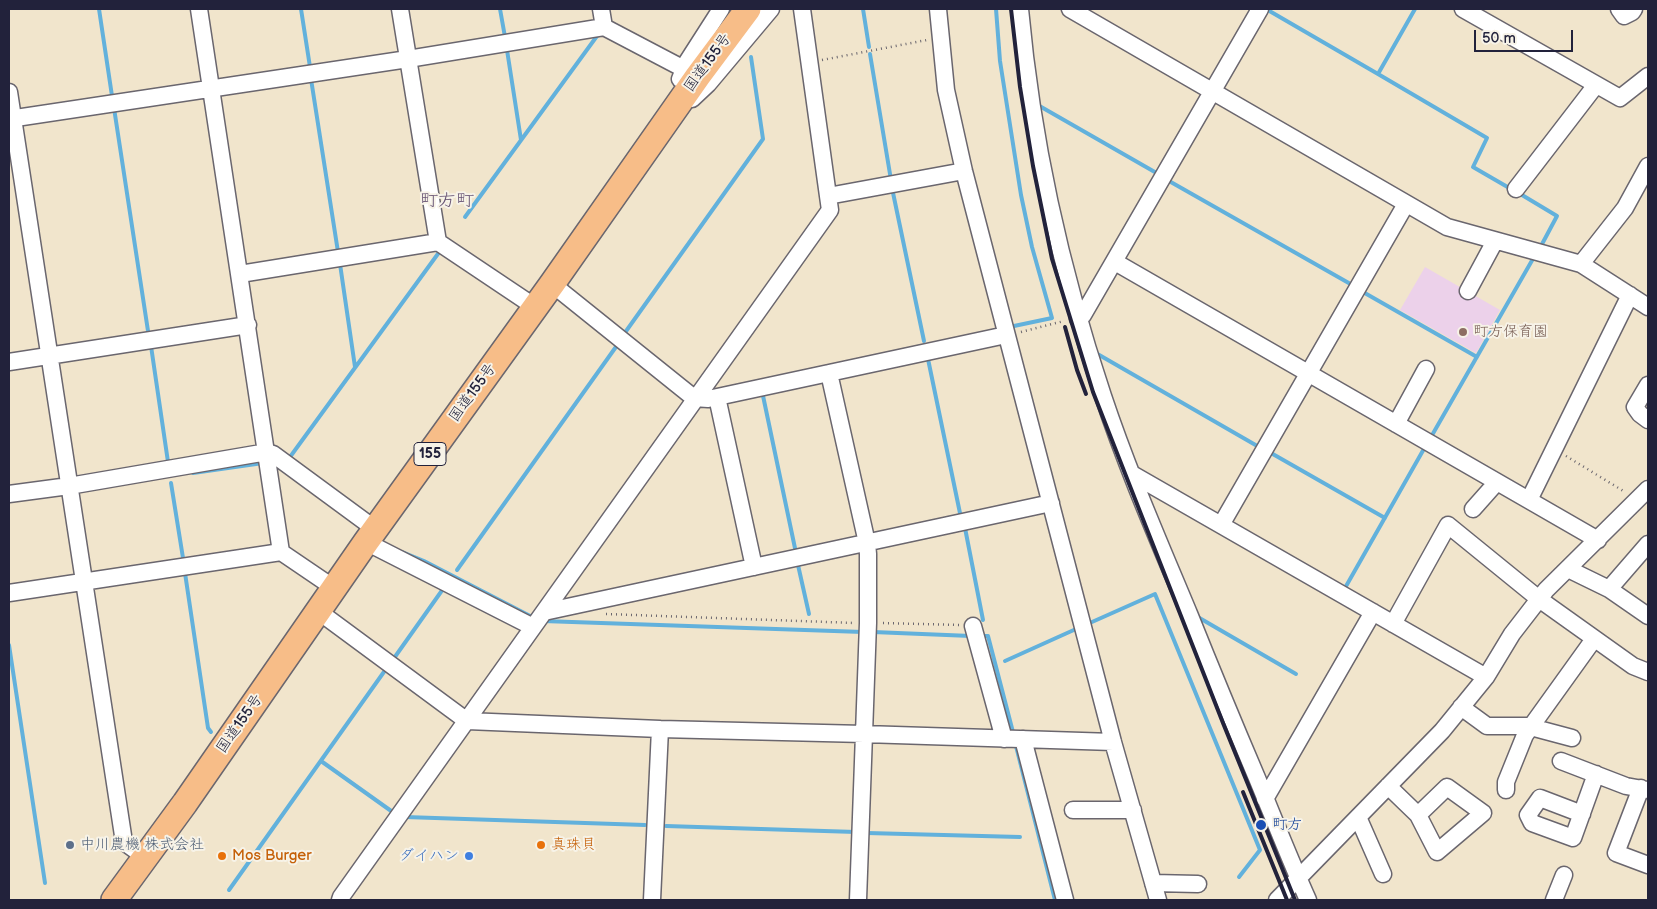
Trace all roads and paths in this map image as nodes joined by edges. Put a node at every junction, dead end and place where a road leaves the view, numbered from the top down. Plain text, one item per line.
1 (199, 9) edge
2 (400, 9) edge
3 (601, 9) edge
4 (720, 9) edge
5 (748, 9) edge
6 (772, 9) edge
7 (802, 9) edge
8 (938, 9) edge
9 (1020, 9) edge
10 (1070, 9) edge
11 (1260, 9) edge
12 (1463, 9) edge
13 (1619, 9) edge
14 (1634, 9) edge
15 (604, 27) junction
16 (940, 38) junction
17 (408, 59) junction
18 (808, 62) junction
19 (684, 69) junction
20 (1648, 76) edge
21 (1596, 84) junction
22 (212, 88) junction
23 (9, 92) edge
24 (1212, 92) junction
25 (11, 119) edge
26 (657, 134) junction
27 (1648, 166) edge
28 (964, 171) junction
29 (1516, 189) dead end
30 (828, 196) junction
31 (1406, 204) junction
32 (1495, 241) junction
33 (438, 242) junction
34 (1115, 262) junction
35 (1581, 264) junction
36 (240, 274) junction
37 (552, 284) junction
38 (1468, 291) dead end
39 (1630, 295) junction
40 (535, 306) junction
41 (1648, 307) edge
42 (1078, 319) junction
43 (248, 325) junction
44 (1006, 335) junction
45 (49, 357) junction
46 (9, 362) edge
47 (1426, 369) dead end
48 (829, 372) junction
49 (1308, 374) junction
50 (1648, 385) edge
51 (717, 397) junction
52 (694, 398) junction
53 (1648, 420) edge
54 (1396, 424) junction
55 (1554, 448) junction
56 (267, 452) junction
57 (1132, 474) junction
58 (1497, 482) junction
59 (69, 486) junction
60 (9, 494) edge
61 (1643, 495) edge
62 (1529, 500) junction
63 (1051, 504) junction
64 (1472, 509) dead end
65 (1221, 525) junction
66 (371, 535) junction
67 (1598, 540) junction
68 (867, 543) junction
69 (1648, 544) edge
70 (282, 552) junction
71 (754, 567) junction
72 (1568, 569) junction
73 (85, 582) junction
74 (334, 588) junction
75 (1609, 590) junction
76 (9, 593) edge
77 (1539, 599) junction
78 (318, 611) junction
79 (544, 612) junction
80 (1373, 612) junction
81 (600, 614) dead end
82 (1648, 616) edge
83 (1393, 624) junction
84 (534, 626) junction
85 (868, 631) junction
86 (975, 633) joint
87 (1594, 639) junction
88 (1648, 672) edge
89 (1486, 677) junction
90 (1461, 707) junction
91 (466, 721) junction
92 (1531, 727) junction
93 (660, 729) junction
94 (864, 734) junction
95 (1572, 738) dead end
96 (1013, 739) junction
97 (1113, 742) junction
98 (1560, 761) dead end
99 (1596, 774) junction
100 (1388, 786) junction
101 (1644, 789) edge
102 (1506, 790) dead end
103 (1265, 799) junction
104 (1073, 810) dead end
105 (1132, 810) junction
106 (1582, 814) dead end
107 (1418, 815) dead end
108 (1358, 817) junction
109 (145, 858) junction
110 (1648, 865) edge
111 (1382, 874) dead end
112 (1564, 875) dead end
113 (1298, 879) junction
114 (1153, 883) junction
115 (1198, 884) dead end
116 (114, 900) edge
117 (340, 900) edge
118 (652, 900) edge
119 (858, 900) edge
120 (1065, 900) edge
121 (1158, 900) edge
122 (1277, 900) edge
123 (1308, 900) edge
124 (1554, 900) edge

1 - 22 street
2 - 17 street
3 - 15 street
4 - 19 street
5 - 26 highway, 国道155号 / 155
6 - 26 street
7 - 18 street
8 - 16 street
9 - 42 street
10 - 24 street
11 - 24 street
12 - 21 street
13 - 14 street
15 - 17 street
15 - 19 street
16 - 18 path
16 - 28 street
17 - 22 street
17 - 33 street
18 - 30 street
19 - 26 street
20 - 21 street
21 - 29 street
22 - 25 street
22 - 36 street
23 - 25 street
24 - 31 street
24 - 34 street
25 - 45 street
26 - 37 highway, 国道155号 / 155
27 - 35 street
28 - 30 street
28 - 44 street
30 - 52 street
31 - 32 street
31 - 49 street
32 - 35 street
32 - 38 street
33 - 36 street
33 - 40 street
34 - 42 street
34 - 49 street
35 - 39 street
36 - 43 street
37 - 40 highway, 国道155号 / 155
37 - 52 street
39 - 41 street
39 - 55 street
40 - 66 highway, 国道155号 / 155
42 - 44 path
42 - 57 street
43 - 45 street
43 - 56 street
44 - 48 street
44 - 63 street
45 - 46 street
45 - 59 street
47 - 54 street
48 - 51 street
48 - 68 street
49 - 54 street
49 - 65 street
50 - 53 street
51 - 52 street
51 - 71 street
52 - 79 street
54 - 58 street
55 - 61 path
55 - 62 street
56 - 59 street
56 - 66 street
56 - 70 street
57 - 65 street
57 - 103 street
58 - 62 street
58 - 64 street
59 - 60 street
59 - 73 street
61 - 67 street
62 - 67 street
63 - 68 street
63 - 97 street
65 - 80 street
66 - 74 highway, 国道155号 / 155
66 - 84 street
67 - 72 street
68 - 71 street
68 - 85 street
69 - 75 street
70 - 73 street
70 - 74 street
71 - 79 street
72 - 75 street
72 - 77 street
73 - 76 street
73 - 109 street
74 - 78 highway, 国道155号 / 155
75 - 82 street
77 - 83 street
77 - 87 street
77 - 89 street
78 - 91 street
78 - 109 highway, 国道155号 / 155
79 - 84 street
80 - 83 street
80 - 103 street
81 - 85 path
83 - 89 street
84 - 91 street
85 - 86 path
85 - 94 street
86 - 96 street
87 - 88 street
87 - 92 street
89 - 90 street
90 - 92 street
90 - 100 street
91 - 93 street
91 - 117 street
92 - 95 street
92 - 102 street
93 - 94 street
93 - 118 street
94 - 96 street
94 - 119 street
96 - 97 street
96 - 120 street
97 - 105 street
98 - 99 street
99 - 101 street
99 - 106 street
100 - 107 street
100 - 108 street
101 - 110 street
103 - 113 street
104 - 105 street
105 - 114 street
108 - 111 street
108 - 113 street
109 - 116 highway, 国道155号 / 155
112 - 124 street
113 - 122 street
113 - 123 street
114 - 115 street
114 - 121 street

